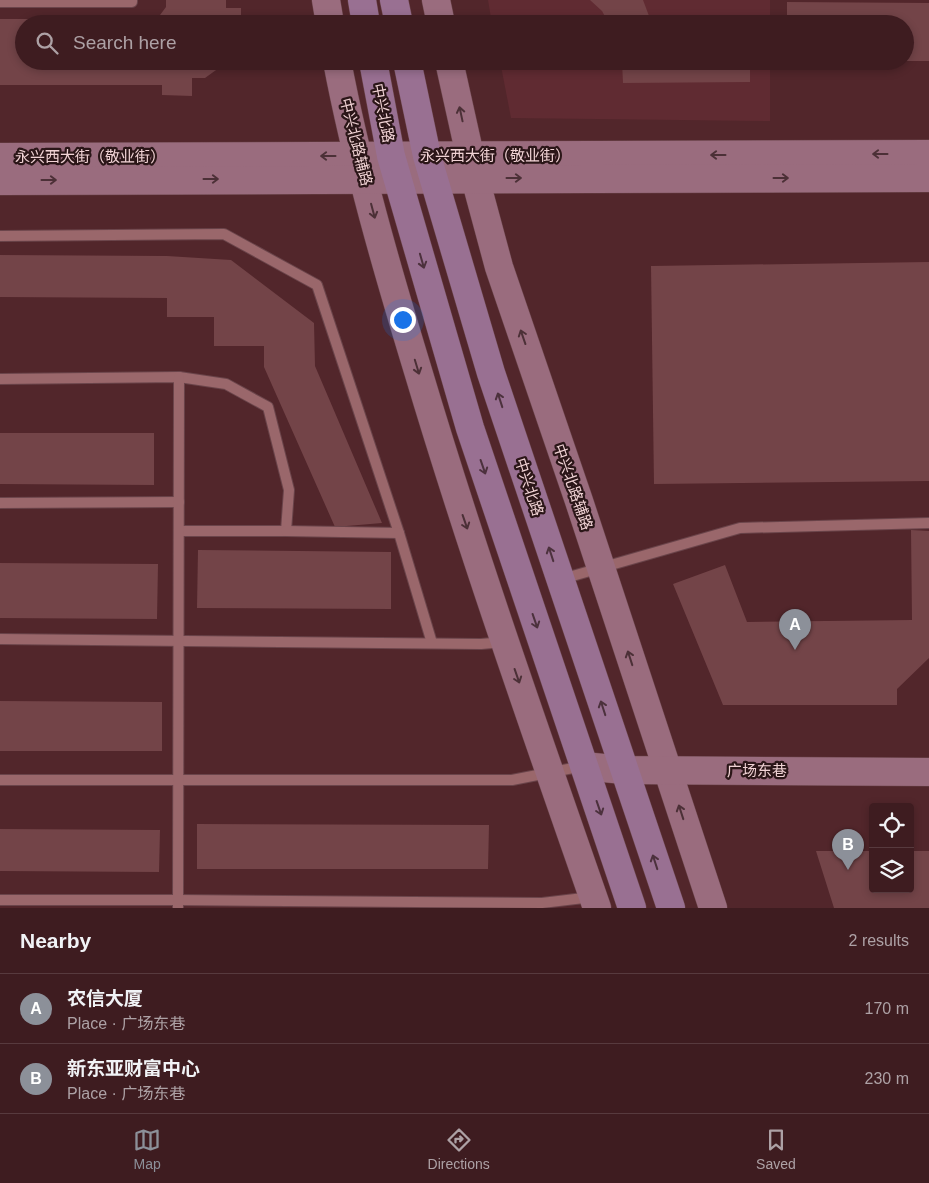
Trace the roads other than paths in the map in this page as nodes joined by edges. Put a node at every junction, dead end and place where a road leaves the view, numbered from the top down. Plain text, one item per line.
1 (132, 0) edge
2 (326, 0) edge
3 (362, 0) edge
4 (394, 0) edge
5 (436, 0) edge
6 (0, 2) edge
7 (328, 15) edge
8 (364, 15) edge
9 (397, 15) edge
10 (439, 15) edge
11 (339, 70) edge
12 (375, 70) edge
13 (409, 70) edge
14 (451, 70) edge
15 (929, 154) edge
16 (0, 157) edge
17 (430, 167) junction
18 (473, 167) junction
19 (361, 168) junction
20 (395, 168) junction
21 (929, 178) edge
22 (0, 180) edge
23 (0, 236) edge
24 (179, 377) junction
25 (0, 379) edge
26 (179, 502) junction
27 (0, 503) edge
28 (929, 523) edge
29 (179, 531) junction
30 (286, 531) junction
31 (399, 533) junction
32 (600, 568) junction
33 (560, 580) junction
34 (0, 639) edge
35 (179, 640) junction
36 (505, 642) junction
37 (432, 643) junction
38 (584, 766) junction
39 (623, 770) junction
40 (668, 770) junction
41 (929, 772) edge
42 (550, 773) junction
43 (178, 779) junction
44 (0, 780) edge
45 (0, 900) edge
46 (595, 902) edge
47 (178, 904) edge
48 (439, 905) edge
49 (543, 906) edge
50 (632, 908) edge
51 (671, 908) edge
52 (713, 908) edge

1 - 6 lane
2 - 7 street
3 - 8 main road
4 - 9 main road
5 - 10 street
11 - 19 street, 中兴北路辅路
12 - 20 main road, 中兴北路
13 - 17 main road, 中兴北路
18 -> 14 street, 中兴北路辅路
15 -> 18 street, 永兴西大街（敬业街）
19 -> 16 street, 永兴西大街（敬业街）
17 - 18 street, 永兴西大街（敬业街）
17 - 20 street, 永兴西大街（敬业街）
33 -> 17 main road, 中兴北路
18 -> 21 street, 永兴西大街（敬业街）
32 -> 18 street, 中兴北路辅路
19 - 20 street, 永兴西大街（敬业街）
22 -> 19 street, 永兴西大街（敬业街）
19 -> 36 street, 中兴北路辅路
20 -> 38 main road, 中兴北路
23 - 31 lane
24 - 25 lane
24 - 26 lane
24 - 30 lane
26 - 27 lane
26 - 29 lane
28 - 32 lane
29 - 30 lane
29 - 35 lane
30 - 31 lane
31 - 37 lane
32 - 33 lane
40 -> 32 street, 中兴北路辅路
39 -> 33 main road, 中兴北路
34 - 35 lane
35 - 37 lane
35 - 43 lane
36 - 37 lane
36 -> 42 street, 中兴北路辅路
38 - 39 street, 广场东巷
38 - 42 lane
38 -> 50 main road, 中兴北路
39 - 40 street, 广场东巷
51 -> 39 main road, 中兴北路
40 - 41 street, 广场东巷
52 -> 40 street, 中兴北路辅路
42 - 43 lane
42 - 46 street, 中兴北路辅路
43 - 44 lane
43 - 47 lane
45 - 47 lane
46 - 49 lane
47 - 48 lane
48 - 49 lane

